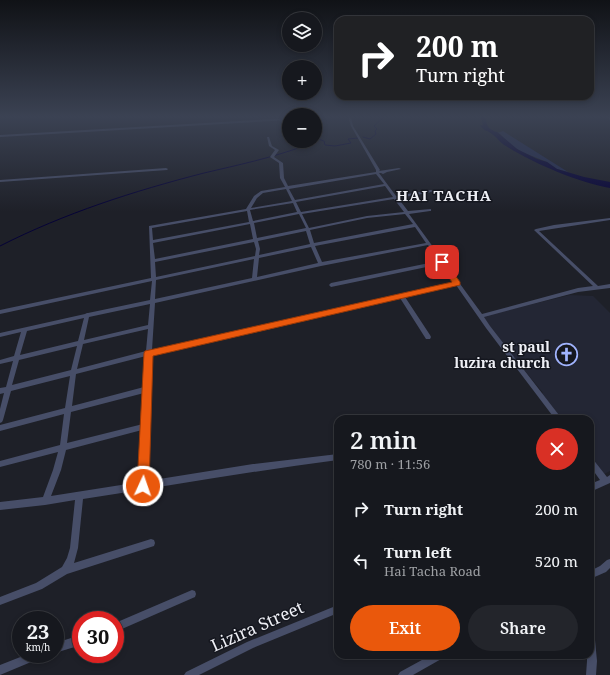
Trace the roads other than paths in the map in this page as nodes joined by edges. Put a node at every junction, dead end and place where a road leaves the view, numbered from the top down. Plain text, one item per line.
1 (275, 148) edge
2 (365, 148) edge
3 (166, 169) dead end
4 (399, 169) dead end
5 (378, 174) junction
6 (0, 181) edge
7 (386, 185) junction
8 (287, 188) junction
9 (431, 191) dead end
10 (396, 197) junction
11 (294, 200) junction
12 (248, 209) junction
13 (430, 210) dead end
14 (408, 212) junction
15 (300, 213) junction
16 (610, 219) edge
17 (251, 223) junction
18 (416, 225) junction
19 (308, 229) junction
20 (256, 240) junction
21 (152, 242) junction
22 (428, 244) junction
23 (312, 245) junction
24 (258, 257) junction
25 (153, 261) junction
26 (442, 262) junction
27 (321, 264) junction
28 (254, 278) junction
29 (154, 280) junction
30 (457, 284) junction
31 (331, 285) dead end
32 (610, 286) edge
33 (596, 287) junction
34 (402, 296) junction
35 (154, 300) junction
36 (0, 312) edge
37 (86, 315) junction
38 (481, 316) junction
39 (151, 326) junction
40 (25, 329) junction
41 (0, 335) edge
42 (428, 338) dead end
43 (80, 343) junction
44 (149, 353) junction
45 (15, 358) junction
46 (0, 362) edge
47 (72, 372) junction
48 (9, 389) junction
49 (148, 389) junction
50 (0, 391) edge
51 (69, 410) junction
52 (556, 415) edge
53 (0, 420) edge
54 (146, 426) junction
55 (0, 428) edge
56 (63, 447) junction
57 (334, 458) edge
58 (0, 464) edge
59 (594, 464) edge
60 (608, 480) edge
61 (143, 486) junction
62 (594, 486) edge
63 (79, 497) junction
64 (45, 501) junction
65 (0, 506) edge
66 (151, 543) dead end
67 (610, 563) edge
68 (65, 570) junction
69 (594, 573) edge
70 (192, 594) dead end
71 (0, 601) edge
72 (334, 611) edge
73 (124, 624) edge
74 (433, 659) edge
75 (592, 659) edge
76 (18, 663) edge
77 (0, 670) edge
78 (189, 675) edge
79 (403, 675) edge
80 (591, 675) edge

1 - 8 street
2 - 5 street
3 - 6 street
4 - 5 street
5 - 7 street
5 - 8 street
7 - 10 street
7 - 11 street
8 - 11 street
8 - 12 street
9 - 10 street
10 - 14 street
10 - 15 street
11 - 12 street
11 - 15 street
12 - 17 street
12 - 21 street
13 - 14 street
14 - 18 street
14 - 19 street
15 - 17 street
15 - 19 street
16 - 33 street
17 - 20 street
17 - 21 street
18 - 22 street
18 - 23 street
19 - 20 street
19 - 23 street
20 - 24 street
20 - 25 street
21 - 25 street
22 - 26 street
22 - 27 street
23 - 24 street
23 - 27 street
24 - 28 street
24 - 29 street
25 - 29 street
26 - 30 street
26 - 31 street
27 - 28 street
28 - 35 street
29 - 35 street
29 - 36 street
30 - 34 street
30 - 38 street
32 - 33 street
33 - 38 street
34 - 42 street
34 - 44 street
35 - 37 street
35 - 39 street
37 - 40 street
37 - 43 street
38 - 52 street
39 - 43 street
39 - 44 street
40 - 41 street
40 - 45 street
43 - 45 street
43 - 47 street
44 - 47 street
44 - 49 street
45 - 46 street
45 - 48 street
47 - 48 street
47 - 51 street
48 - 50 street
48 - 53 street
49 - 51 street
49 - 54 street
51 - 55 street
51 - 56 street
54 - 56 street
54 - 61 street
56 - 58 street
56 - 64 street
57 - 61 street
59 - 60 street
60 - 62 street
61 - 63 street
63 - 64 street
63 - 68 street
64 - 65 street
66 - 68 street
67 - 69 street
68 - 71 street
70 - 73 street
72 - 78 street, Lizira Street
74 - 79 street
75 - 80 street
76 - 77 street

